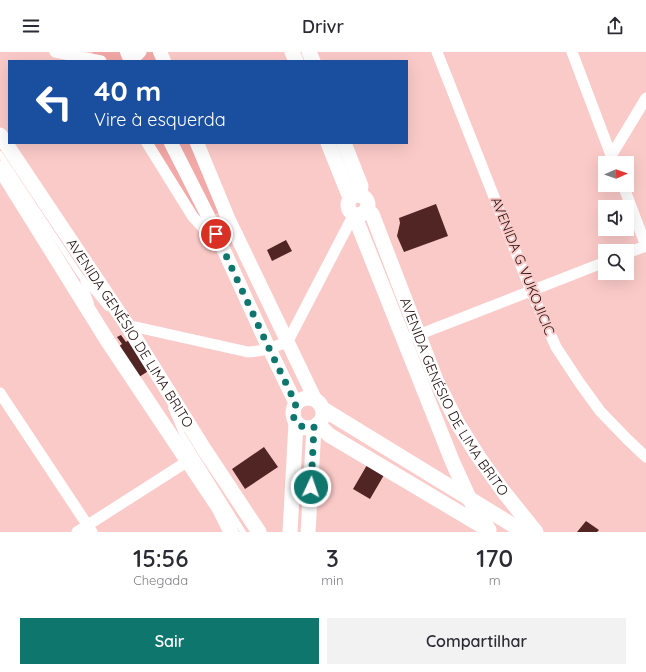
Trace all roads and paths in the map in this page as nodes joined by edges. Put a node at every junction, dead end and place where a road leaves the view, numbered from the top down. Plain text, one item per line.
1 (55, 52) edge
2 (141, 52) edge
3 (437, 52) edge
4 (572, 52) edge
5 (95, 59) edge
6 (133, 60) edge
7 (646, 98) edge
8 (0, 135) edge
9 (147, 144) edge
10 (172, 144) edge
11 (197, 144) edge
12 (328, 144) edge
13 (344, 144) edge
14 (0, 154) edge
15 (611, 156) edge
16 (615, 156) edge
17 (0, 168) edge
18 (625, 192) edge
19 (355, 196) junction
20 (359, 213) junction
21 (646, 246) edge
22 (222, 249) junction
23 (634, 251) edge
24 (598, 265) edge
25 (80, 275) junction
26 (531, 291) junction
27 (112, 316) dead end
28 (127, 325) junction
29 (412, 338) junction
30 (288, 341) junction
31 (270, 349) junction
32 (145, 366) dead end
33 (0, 394) edge
34 (296, 404) junction
35 (319, 404) junction
36 (296, 423) junction
37 (316, 426) junction
38 (182, 434) junction
39 (646, 457) edge
40 (188, 461) junction
41 (470, 500) junction
42 (90, 529) edge
43 (490, 531) edge
44 (78, 532) edge
45 (231, 532) edge
46 (243, 532) edge
47 (259, 532) edge
48 (290, 532) edge
49 (308, 532) edge
50 (524, 532) edge
51 (536, 532) edge

1 - 5 street
2 - 6 street
3 - 26 street, AVENIDA G VUKOJICIC
4 - 15 street
7 - 16 street
8 - 28 main road, AVENIDA GENÉSIO DE LIMA BRITO
9 - 22 street
10 - 22 street
11 - 30 street
12 - 19 main road
13 - 19 main road
14 - 25 lane
17 - 40 main road, AVENIDA GENÉSIO DE LIMA BRITO
18 - 21 street
19 - 20 main road
20 - 29 main road, AVENIDA GENÉSIO DE LIMA BRITO
20 - 30 street
21 - 23 street
22 - 31 street
24 - 26 street
25 - 27 lane
25 - 38 lane
26 - 29 street
26 - 39 street, AVENIDA G VUKOJICIC
28 - 31 street
28 - 47 main road, AVENIDA GENÉSIO DE LIMA BRITO
29 - 41 main road, AVENIDA GENÉSIO DE LIMA BRITO
29 - 51 main road, AVENIDA GENÉSIO DE LIMA BRITO
30 - 31 street
30 - 35 street
31 - 34 street
32 - 38 lane
33 - 42 street
34 - 35 main road
34 - 36 main road
35 - 37 main road
35 - 41 main road
36 - 37 main road
36 - 48 main road
37 - 43 main road
37 - 49 main road
38 - 46 lane
40 - 42 street
40 - 45 main road, AVENIDA GENÉSIO DE LIMA BRITO
41 - 43 main road, AVENIDA GENÉSIO DE LIMA BRITO
41 - 50 main road
42 - 44 street

